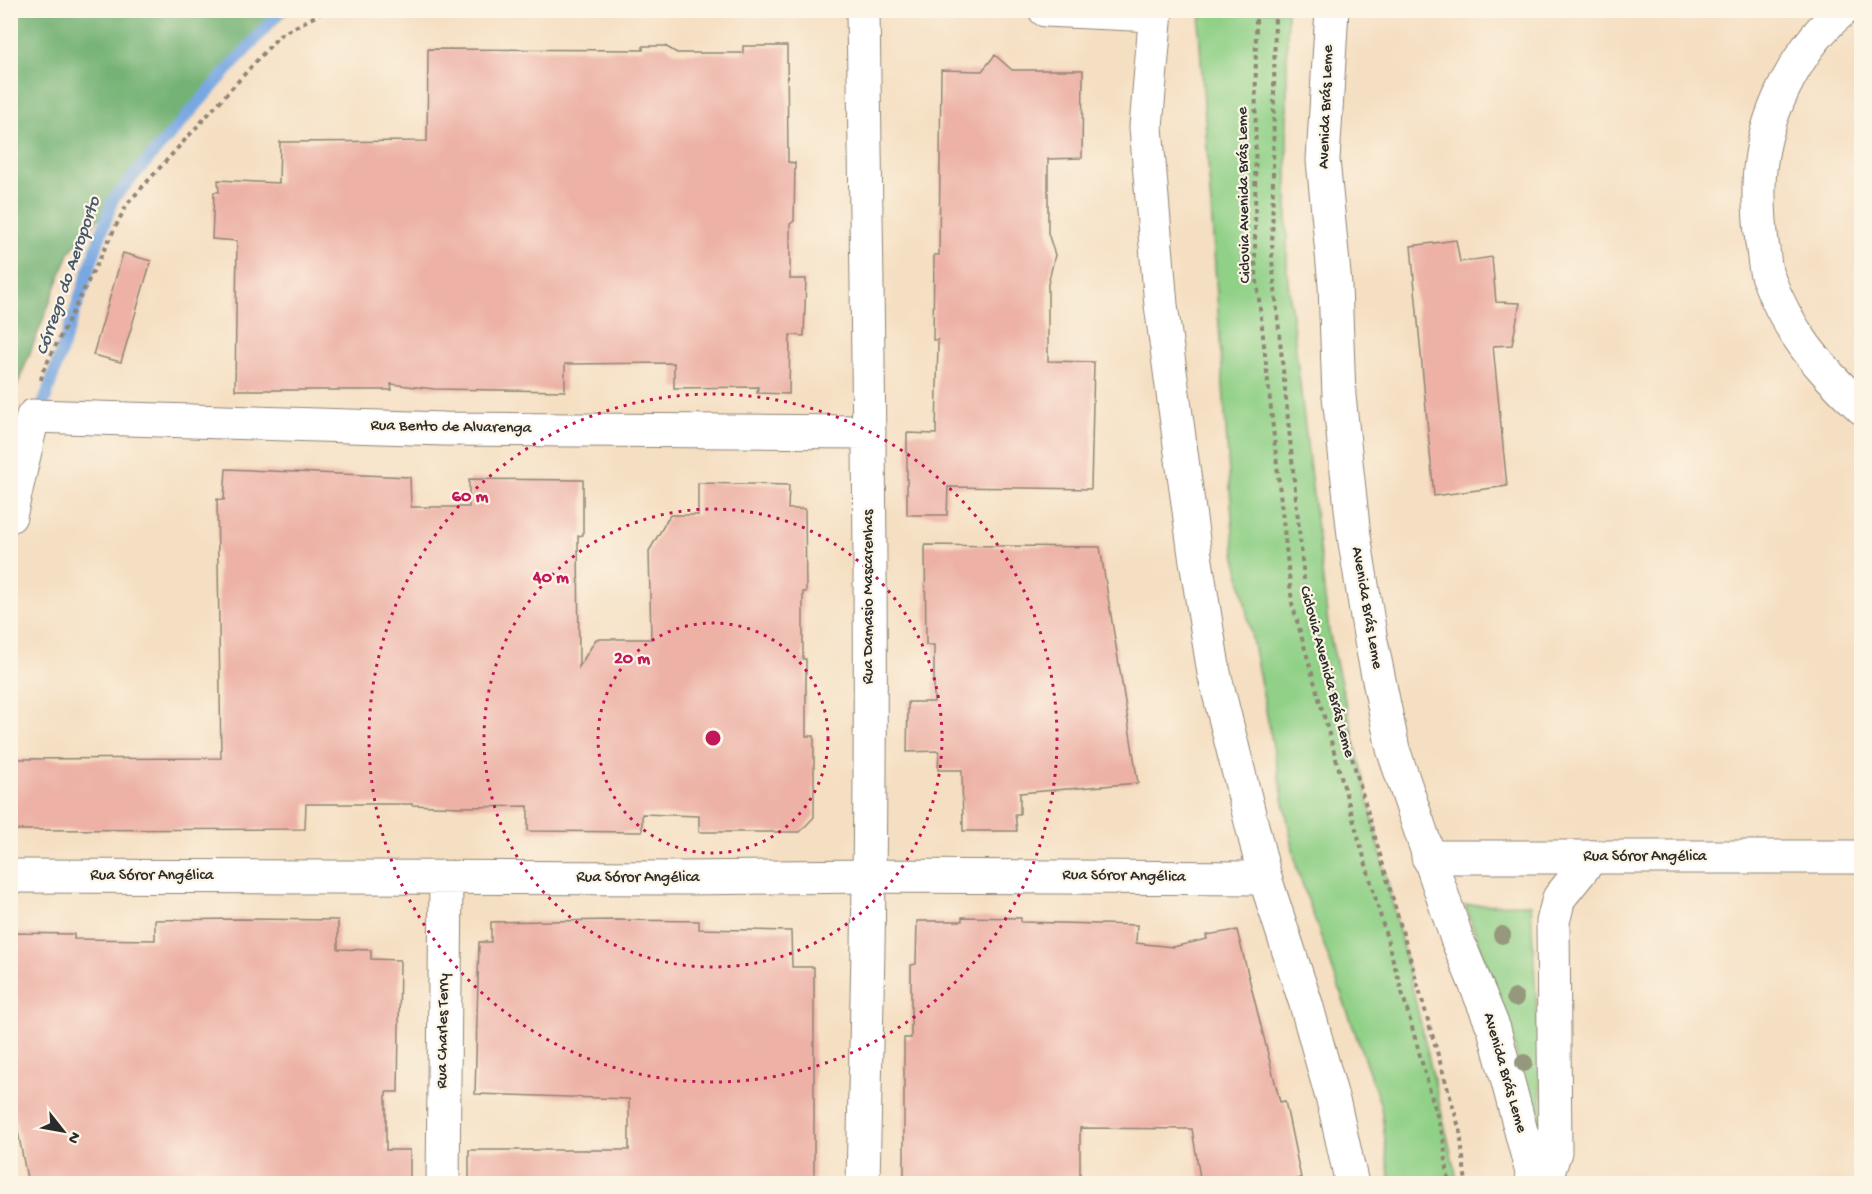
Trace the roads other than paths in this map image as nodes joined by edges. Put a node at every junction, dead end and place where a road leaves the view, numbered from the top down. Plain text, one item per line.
1 (863, 10) edge
2 (1044, 10) edge
3 (1332, 10) edge
4 (1843, 10) edge
5 (1155, 13) edge
6 (1862, 408) edge
7 (869, 432) junction
8 (10, 516) edge
9 (1428, 857) junction
10 (1592, 857) junction
11 (1862, 857) edge
12 (10, 876) edge
13 (869, 876) junction
14 (446, 878) junction
15 (1265, 878) junction
16 (443, 1184) edge
17 (863, 1184) edge
18 (1352, 1184) edge
19 (1535, 1184) edge
20 (1544, 1184) edge

1 - 7 street, Rua Damasio Mascarenhas
2 - 5 street
3 - 9 street, Avenida Brás Leme
4 - 6 street
5 - 15 street
7 - 8 street, Rua Bento de Alvarenga
7 - 13 street, Rua Damasio Mascarenhas
9 - 10 street, Rua Sóror Angélica
9 - 19 street, Avenida Brás Leme
10 - 11 street, Rua Sóror Angélica
10 - 20 street
12 - 14 street, Rua Sóror Angélica
13 - 14 street, Rua Sóror Angélica
13 - 15 street, Rua Sóror Angélica
13 - 17 street, Rua Damasio Mascarenhas
14 - 16 street, Rua Charles Terry
15 - 18 street

